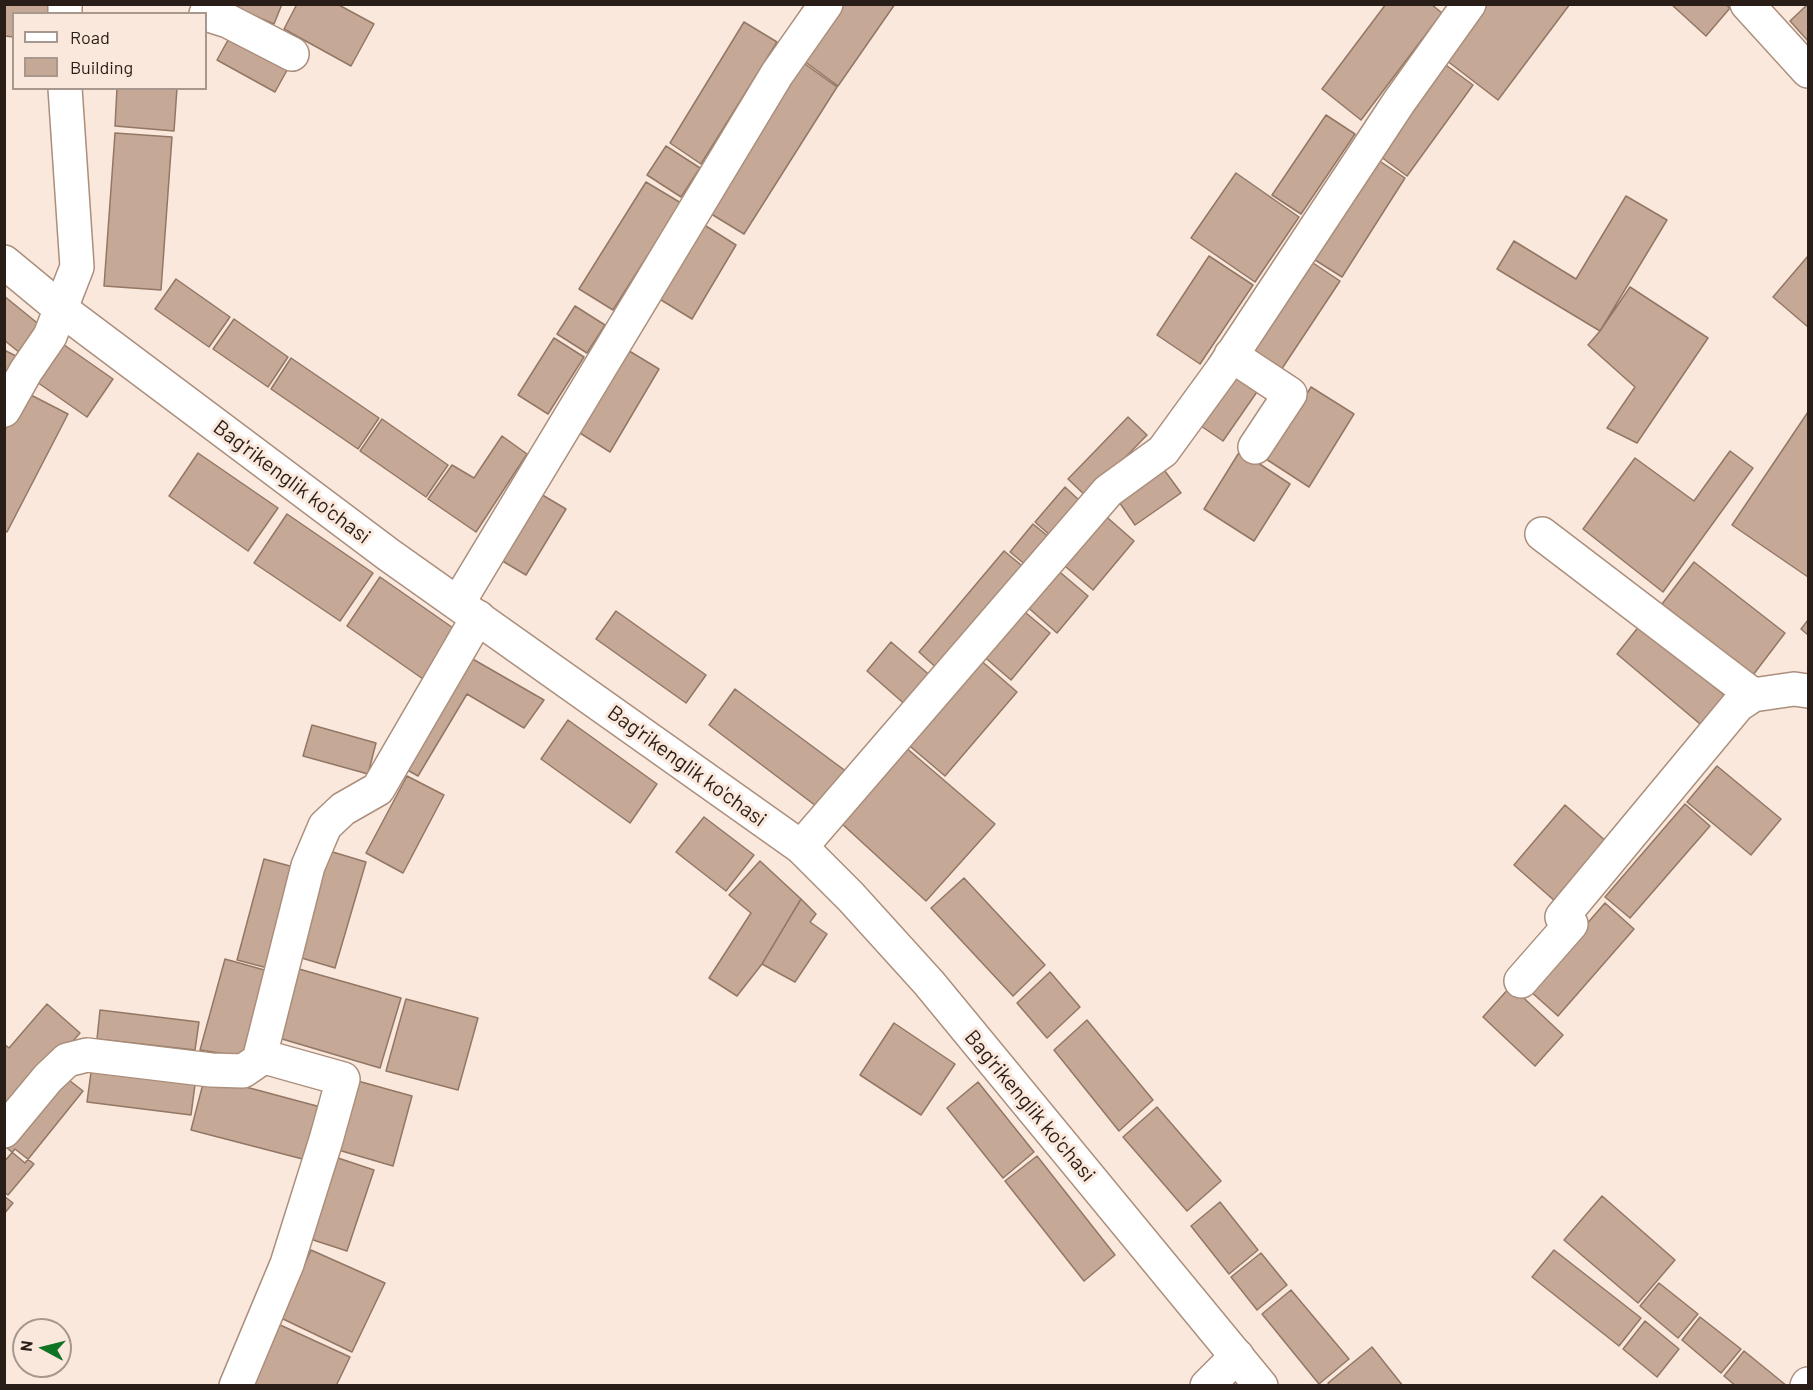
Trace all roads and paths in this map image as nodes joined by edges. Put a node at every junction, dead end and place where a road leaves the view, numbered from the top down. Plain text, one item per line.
1 (178, 4) edge
2 (826, 4) edge
3 (1469, 4) edge
4 (1747, 4) edge
5 (200, 12) edge
6 (207, 15) edge
7 (292, 54) dead end
8 (1809, 71) edge
9 (65, 90) edge
10 (4, 262) edge
11 (61, 309) junction
12 (1231, 356) junction
13 (4, 411) edge
14 (1255, 447) dead end
15 (1542, 534) dead end
16 (468, 610) junction
17 (1809, 691) edge
18 (1753, 695) junction
19 (801, 847) junction
20 (1521, 981) dead end
21 (261, 1056) junction
22 (7, 1122) edge
23 (1237, 1356) junction
24 (236, 1386) edge
25 (1207, 1386) edge
26 (1261, 1386) edge

1 - 5 street
2 - 16 street
3 - 12 street
4 - 8 street
6 - 7 street
9 - 11 street
10 - 11 street, Bag'rikenglik ko'chasi
11 - 13 street
11 - 16 street, Bag'rikenglik ko'chasi
12 - 14 street
12 - 19 street
15 - 18 street
16 - 19 street, Bag'rikenglik ko'chasi
16 - 21 street
17 - 18 street
18 - 20 street
19 - 23 street, Bag'rikenglik ko'chasi
21 - 22 street
21 - 24 street
23 - 25 street
23 - 26 street, Bag'rikenglik ko'chasi

